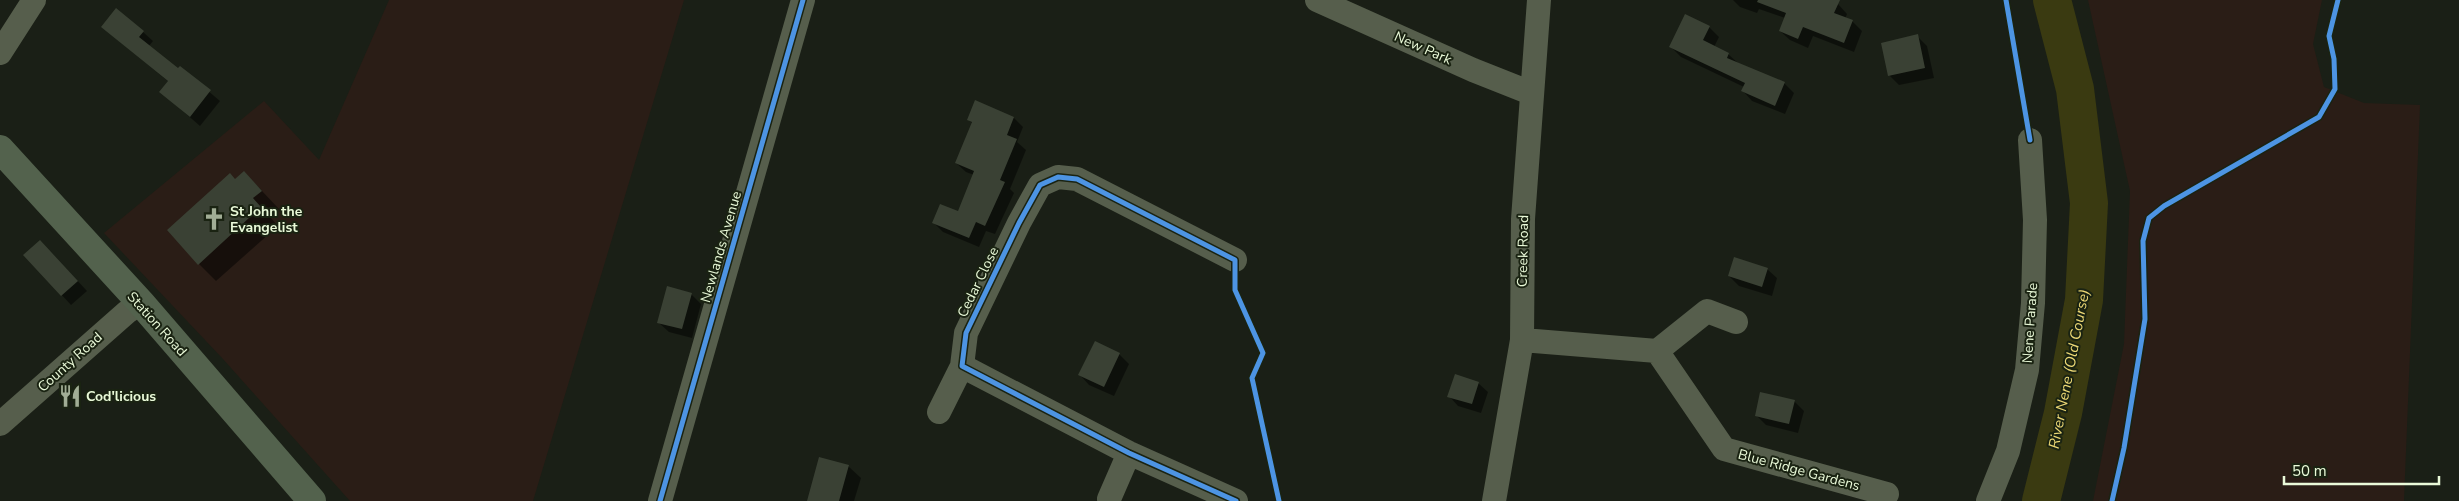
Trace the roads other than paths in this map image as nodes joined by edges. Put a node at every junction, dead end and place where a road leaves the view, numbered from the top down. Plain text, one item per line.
1 (34, 0) edge
2 (802, 0) edge
3 (1317, 0) edge
4 (1539, 0) edge
5 (0, 53) edge
6 (1531, 93) junction
7 (2030, 140) dead end
8 (0, 149) edge
9 (1235, 260) dead end
10 (141, 303) junction
11 (1736, 322) dead end
12 (1522, 340) junction
13 (1657, 351) junction
14 (962, 366) junction
15 (939, 412) dead end
16 (0, 424) edge
17 (1129, 453) junction
18 (1887, 494) dead end
19 (1110, 499) dead end
20 (312, 501) edge
21 (660, 501) edge
22 (1236, 501) edge
23 (1494, 501) edge
24 (1988, 501) edge

1 - 5 street
2 - 21 street, Newlands Avenue
3 - 6 street, New Park
4 - 6 street, Creek Road
6 - 12 street, Creek Road
7 - 24 street, Nene Parade
8 - 10 main road, Station Road
9 - 14 street, Cedar Close
10 - 16 street, County Road
10 - 20 main road, Station Road
11 - 13 street
12 - 13 street
12 - 23 street, Creek Road
13 - 18 street, Blue Ridge Gardens
14 - 15 street, Cedar Close
14 - 17 street
17 - 19 street
17 - 22 street

